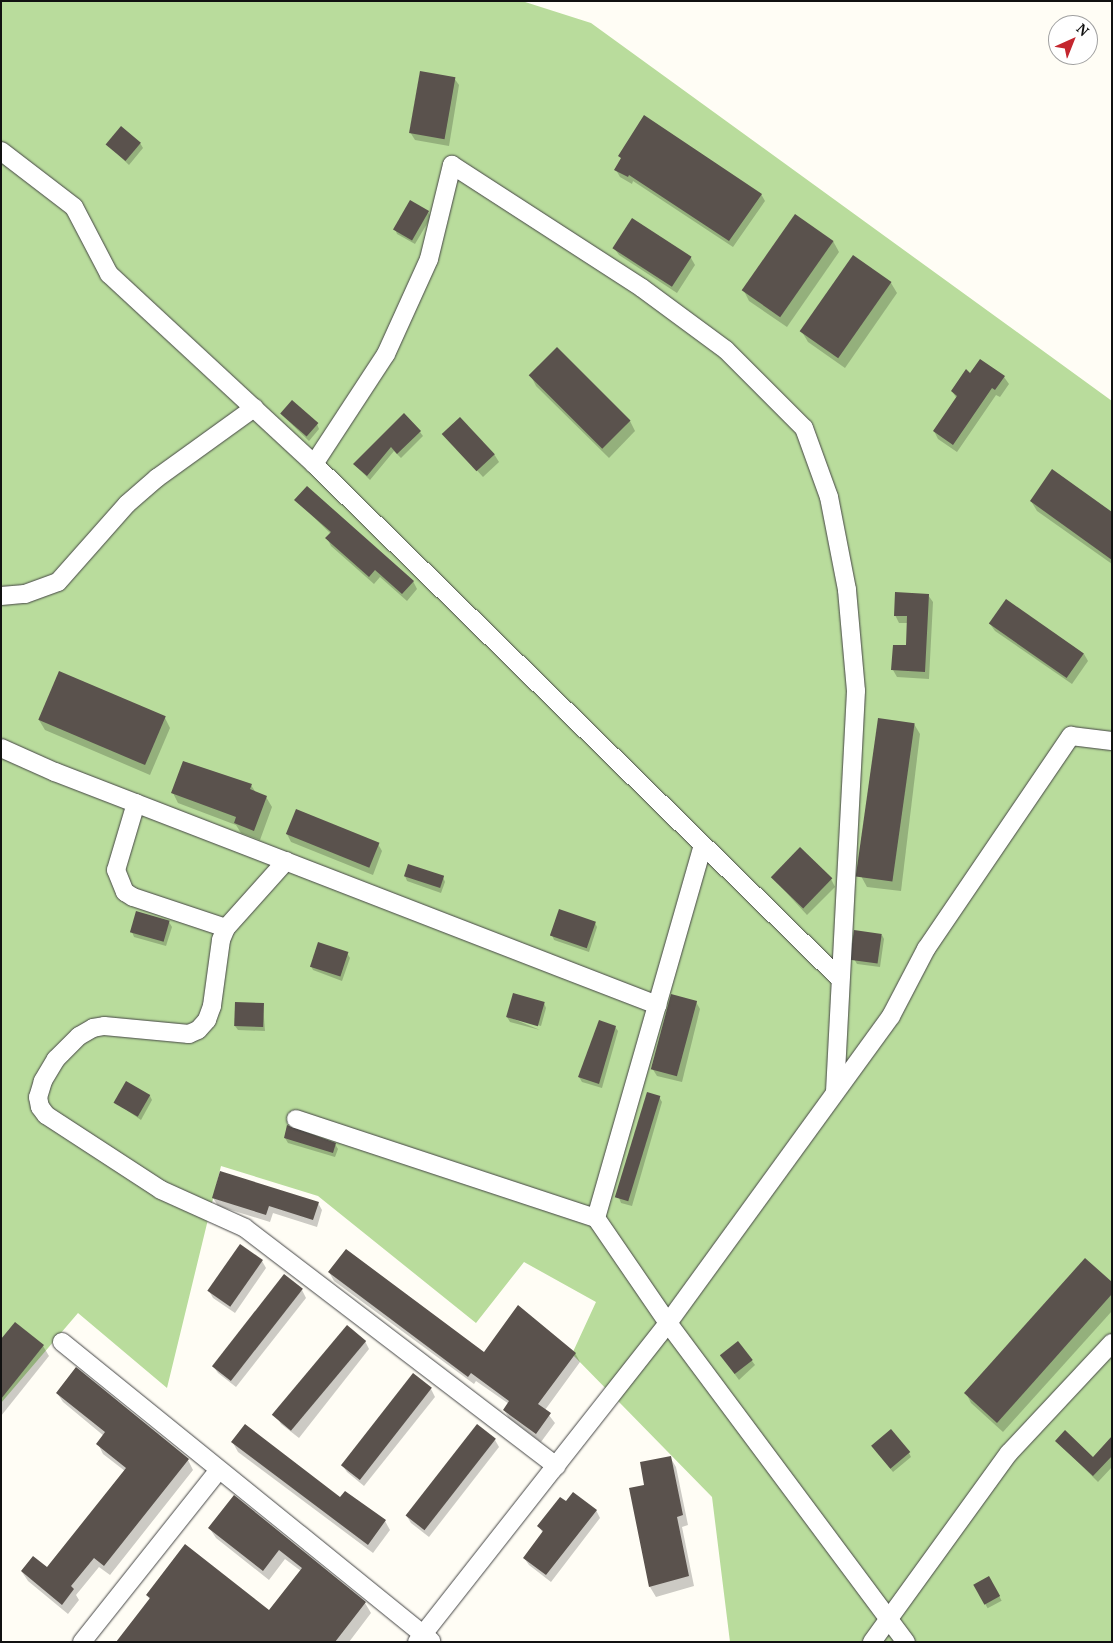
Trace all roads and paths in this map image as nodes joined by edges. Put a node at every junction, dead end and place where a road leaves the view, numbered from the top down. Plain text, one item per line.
1 (1, 151) edge
2 (254, 408) junction
3 (314, 464) junction
4 (1, 596) edge
5 (1112, 740) edge
6 (1, 748) edge
7 (136, 803) junction
8 (704, 846) junction
9 (286, 861) junction
10 (226, 928) junction
11 (838, 978) junction
12 (657, 1005) junction
13 (835, 1092) junction
14 (296, 1118) dead end
15 (596, 1218) junction
16 (668, 1323) junction
17 (62, 1342) dead end
18 (1112, 1343) edge
19 (556, 1466) junction
20 (218, 1471) junction
21 (888, 1619) junction
22 (424, 1639) edge
23 (82, 1642) edge
24 (872, 1642) edge
25 (906, 1642) edge

1 - 2 lane
2 - 3 lane
2 - 4 lane
3 - 8 lane
3 - 11 lane
5 - 13 lane
6 - 7 lane
7 - 9 lane
7 - 10 lane
8 - 11 lane
8 - 12 lane
9 - 10 lane
9 - 12 lane
10 - 19 lane
11 - 13 lane
12 - 15 lane
13 - 16 lane
14 - 15 lane
15 - 16 lane
16 - 19 lane
16 - 21 lane
17 - 20 lane
18 - 21 lane
19 - 22 lane
20 - 22 lane
20 - 23 lane
21 - 24 lane
21 - 25 lane

